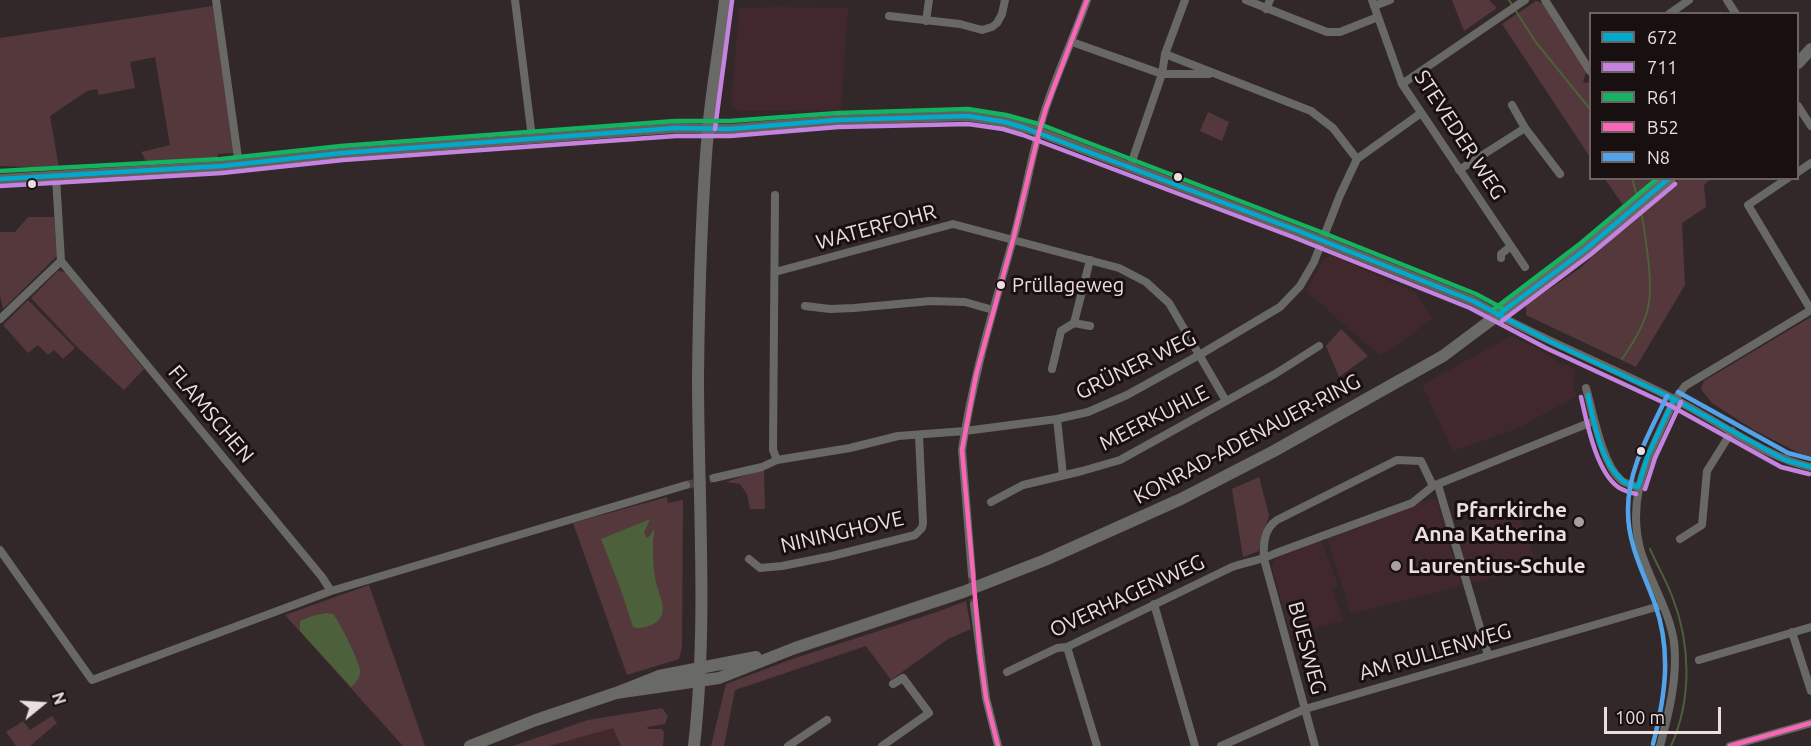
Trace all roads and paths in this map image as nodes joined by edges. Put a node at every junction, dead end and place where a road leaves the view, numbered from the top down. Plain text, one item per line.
1 (216, 0) edge
2 (515, 0) edge
3 (725, 0) edge
4 (929, 0) edge
5 (1005, 0) edge
6 (1087, 0) edge
7 (1185, 0) edge
8 (1246, 0) edge
9 (1270, 0) edge
10 (1390, 0) edge
11 (1545, 0) edge
12 (1689, 0) edge
13 (1524, 1) edge
14 (1373, 3) edge
15 (1266, 9) junction
16 (1672, 12) edge
17 (889, 16) dead end
18 (1378, 17) junction
19 (926, 21) junction
20 (1072, 42) junction
21 (1811, 50) edge
22 (1165, 54) junction
23 (1799, 61) edge
24 (1589, 69) edge
25 (1162, 74) junction
26 (1214, 74) junction
27 (1402, 84) junction
28 (1512, 105) dead end
29 (1799, 109) edge
30 (1421, 113) junction
31 (1811, 126) edge
32 (708, 128) junction
33 (1525, 129) junction
34 (1039, 132) junction
35 (532, 138) junction
36 (1357, 159) junction
37 (239, 165) junction
38 (1130, 167) junction
39 (1459, 170) junction
40 (1560, 174) dead end
41 (56, 177) junction
42 (0, 180) edge
43 (1668, 180) edge
44 (1785, 180) edge
45 (775, 195) dead end
46 (1013, 240) junction
47 (1323, 241) junction
48 (1511, 246) junction
49 (1502, 258) dead end
50 (1090, 260) junction
51 (62, 261) junction
52 (1525, 267) dead end
53 (775, 272) junction
54 (805, 306) dead end
55 (993, 310) junction
56 (1811, 310) edge
57 (1498, 315) junction
58 (0, 319) edge
59 (1074, 323) junction
60 (1090, 326) dead end
61 (1319, 346) dead end
62 (1201, 354) junction
63 (1052, 369) dead end
64 (1586, 388) dead end
65 (1674, 399) junction
66 (1226, 401) junction
67 (1057, 419) junction
68 (1594, 421) junction
69 (965, 431) junction
70 (1732, 431) junction
71 (919, 435) junction
72 (777, 460) junction
73 (1811, 467) edge
74 (1063, 475) junction
75 (714, 478) tunnel mouth
76 (686, 485) tunnel mouth
77 (1436, 485) junction
78 (1638, 487) junction
79 (991, 502) dead end
80 (1680, 539) dead end
81 (0, 550) edge
82 (1264, 559) junction
83 (749, 560) dead end
84 (972, 575) tunnel mouth
85 (331, 591) junction
86 (1155, 604) junction
87 (974, 605) tunnel mouth
88 (1663, 605) junction
89 (1811, 627) edge
90 (1792, 632) junction
91 (1067, 647) junction
92 (1488, 656) junction
93 (1700, 660) dead end
94 (1007, 672) dead end
95 (701, 674) junction
96 (893, 684) dead end
97 (1811, 692) edge
98 (1305, 710) junction
99 (827, 720) dead end
100 (1811, 723) edge
101 (470, 746) edge
102 (694, 746) edge
103 (788, 746) edge
104 (882, 746) edge
105 (998, 746) edge
106 (1097, 746) edge
107 (1195, 746) edge
108 (1221, 746) edge
109 (1315, 746) edge
110 (1660, 746) edge
111 (1730, 746) edge

1 - 37 street
2 - 35 street
3 - 32 main road
4 - 19 street
5 - 19 street
6 - 20 street
7 - 22 street
8 - 15 street
9 - 15 street
10 - 14 street, STEVEDER WEG
11 - 24 street
12 - 16 street
13 - 27 street
14 - 18 street, STEVEDER WEG
15 - 18 street
17 - 19 street
18 - 27 street, STEVEDER WEG
20 - 25 street
20 - 34 street
21 - 23 main road
22 - 25 street
22 - 26 street
25 - 26 street
25 - 38 street
26 - 36 street
27 - 30 street, STEVEDER WEG
28 - 33 street
29 - 31 street
30 - 36 street
30 - 39 street, STEVEDER WEG
32 - 34 street
32 - 35 street
32 - 95 main road
33 - 39 street
33 - 40 street
34 - 38 street
34 - 46 street
35 - 37 street
36 - 47 street, GRÜNER WEG
37 - 41 street
38 - 47 street
39 - 48 street, STEVEDER WEG
41 - 42 street
41 - 51 street
43 - 57 main road, KONRAD-ADENAUER-RING
44 - 56 street
45 - 53 street
46 - 50 street, WATERFOHR
46 - 53 street, WATERFOHR
46 - 55 street
47 - 57 street
47 - 62 street, GRÜNER WEG
48 - 49 street
48 - 52 street, STEVEDER WEG
50 - 59 street
50 - 62 street, WATERFOHR
51 - 58 street
51 - 85 street, FLAMSCHEN
53 - 72 street
54 - 55 street
55 - 69 street
56 - 65 street
57 - 65 street
57 - 95 main road, KONRAD-ADENAUER-RING
59 - 60 street
59 - 63 street
61 - 66 street, MEERKUHLE
62 - 66 street, MEERKUHLE
62 - 67 street, GRÜNER WEG
64 - 68 street
65 - 70 street
65 - 78 street
66 - 74 street, MEERKUHLE
67 - 69 street, GRÜNER WEG
67 - 74 street
68 - 77 street, OVERHAGENWEG
68 - 78 street
69 - 71 street, GRÜNER WEG
69 - 84 street
70 - 73 street
70 - 80 street
71 - 72 street, GRÜNER WEG
71 - 83 street, NININGHOVE
72 - 75 street, GRÜNER WEG
74 - 79 street, MEERKUHLE
76 - 85 street
77 - 82 street, OVERHAGENWEG
77 - 82 street
77 - 92 street
78 - 88 street
81 - 85 street
82 - 86 street, OVERHAGENWEG
82 - 98 street, BUESWEG
86 - 91 street, OVERHAGENWEG
86 - 107 street
87 - 105 street
88 - 92 street, AM RULLENWEG
88 - 110 street
89 - 90 street
90 - 93 street
90 - 97 street
91 - 94 street, OVERHAGENWEG
91 - 106 street
92 - 98 street, AM RULLENWEG
95 - 101 main road, KONRAD-ADENAUER-RING
95 - 102 main road
96 - 104 street
98 - 108 street, AM RULLENWEG
98 - 109 street, BUESWEG
99 - 103 street
100 - 111 street

